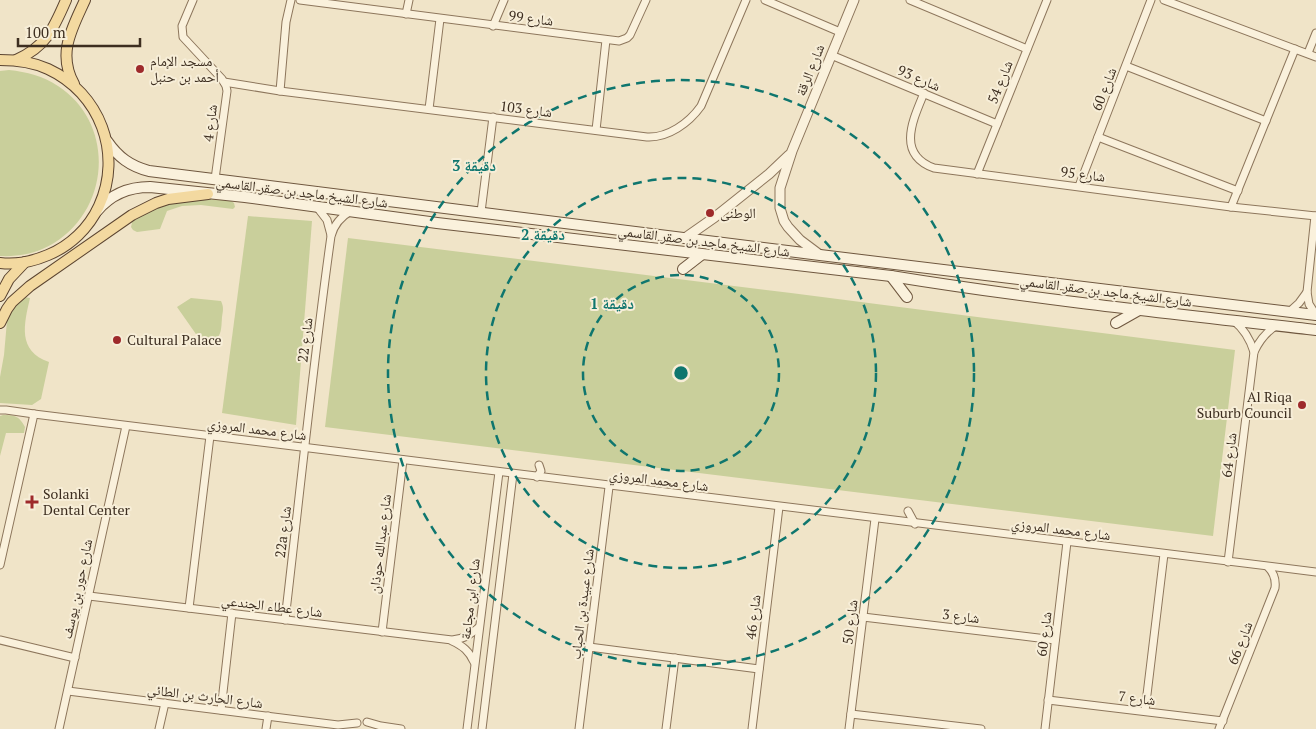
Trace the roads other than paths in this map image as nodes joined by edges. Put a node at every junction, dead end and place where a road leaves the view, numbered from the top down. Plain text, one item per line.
1 (66, 0) edge
2 (85, 0) edge
3 (193, 0) edge
4 (291, 0) edge
5 (300, 0) edge
6 (409, 0) edge
7 (504, 0) edge
8 (646, 0) edge
9 (746, 0) edge
10 (765, 0) edge
11 (854, 0) edge
12 (910, 0) edge
13 (1047, 0) edge
14 (1151, 0) edge
15 (1164, 0) edge
16 (406, 14) junction
17 (440, 19) junction
18 (493, 26) junction
19 (840, 32) junction
20 (1316, 32) edge
21 (606, 40) junction
22 (1027, 49) junction
23 (1295, 49) junction
24 (1308, 53) junction
25 (831, 55) junction
26 (1316, 57) edge
27 (0, 60) edge
28 (16, 60) junction
29 (1126, 66) junction
30 (224, 82) junction
31 (75, 85) junction
32 (280, 91) junction
33 (924, 94) junction
34 (429, 109) junction
35 (493, 117) junction
36 (1266, 121) junction
37 (997, 124) junction
38 (596, 130) junction
39 (1098, 137) junction
40 (107, 140) junction
41 (792, 151) junction
42 (977, 174) junction
43 (215, 179) junction
44 (1079, 186) junction
45 (1238, 191) junction
46 (208, 194) junction
47 (316, 207) junction
48 (1231, 207) junction
49 (351, 211) junction
50 (96, 212) junction
51 (481, 212) junction
52 (1316, 216) edge
53 (437, 223) junction
54 (331, 236) junction
55 (685, 238) junction
56 (701, 255) junction
57 (820, 255) junction
58 (25, 262) junction
59 (0, 263) edge
60 (683, 269) dead end
61 (958, 272) junction
62 (891, 276) junction
63 (933, 283) junction
64 (1307, 292) junction
65 (0, 296) edge
66 (906, 296) dead end
67 (1139, 310) junction
68 (1289, 312) junction
69 (1316, 315) edge
70 (1232, 320) junction
71 (0, 323) edge
72 (1116, 323) dead end
73 (1277, 325) junction
74 (1316, 330) edge
75 (1254, 352) junction
76 (0, 410) edge
77 (34, 414) junction
78 (126, 426) junction
79 (210, 436) junction
80 (306, 448) junction
81 (403, 460) junction
82 (539, 465) dead end
83 (499, 472) junction
84 (513, 474) junction
85 (537, 477) junction
86 (609, 487) junction
87 (779, 507) junction
88 (908, 511) dead end
89 (875, 519) junction
90 (915, 524) junction
91 (1068, 542) junction
92 (1164, 554) junction
93 (1228, 562) junction
94 (0, 566) edge
95 (1268, 567) junction
96 (1316, 572) edge
97 (89, 596) junction
98 (189, 608) junction
99 (232, 613) junction
100 (863, 617) junction
101 (285, 620) junction
102 (479, 627) junction
103 (382, 632) junction
104 (0, 640) edge
105 (452, 640) junction
106 (1055, 640) junction
107 (589, 646) junction
108 (75, 658) junction
109 (675, 658) junction
110 (475, 663) junction
111 (759, 669) junction
112 (68, 691) junction
113 (1048, 700) junction
114 (165, 704) junction
115 (221, 710) junction
116 (1145, 711) junction
117 (851, 714) junction
118 (268, 716) junction
119 (1223, 721) junction
120 (338, 725) junction
121 (356, 726) edge
122 (369, 726) edge
123 (579, 727) edge
124 (947, 727) edge
125 (382, 728) edge
126 (60, 729) edge
127 (159, 729) edge
128 (266, 729) edge
129 (348, 729) edge
130 (401, 729) edge
131 (468, 729) edge
132 (482, 729) edge
133 (666, 729) edge
134 (752, 729) edge
135 (849, 729) edge
136 (982, 729) edge
137 (1045, 729) edge
138 (1220, 729) edge

1 - 28 main road
2 - 31 main road
3 - 30 street
4 - 32 street
5 - 16 street, شارع 99
6 - 16 street
7 - 18 street
8 - 21 street, شارع 99
9 - 38 street, شارع 103
10 - 19 street
11 - 19 street, شارع الرقة
12 - 22 street
13 - 22 street, شارع 54
14 - 29 street, شارع 60
15 - 23 street
16 - 17 street, شارع 99
17 - 18 street, شارع 99
17 - 34 street
18 - 21 street, شارع 99
19 - 25 street, شارع الرقة
20 - 24 street
21 - 38 street
22 - 37 street, شارع 54
23 - 24 street
23 - 36 street
24 - 26 street
25 - 33 street, شارع 93
25 - 41 street, شارع الرقة
27 - 28 main road
28 - 31 main road
29 - 36 street
29 - 39 street, شارع 60
30 - 32 street, شارع 103
30 - 43 street, شارع 4
31 - 40 main road
32 - 34 street, شارع 103
33 - 37 street, شارع 93
33 - 42 street, شارع 95
34 - 35 street, شارع 103
35 - 38 street, شارع 103
35 - 51 street
36 - 45 street
37 - 42 street, شارع 54
39 - 44 street, شارع 60
39 - 45 street
40 - 43 main road, شارع الشيخ ماجد بن صقر القاسمي
40 - 50 main road
41 - 55 street, شارع الرقة
41 - 57 street, شارع الرقة
42 - 44 street, شارع 95
43 - 51 main road, شارع الشيخ ماجد بن صقر القاسمي
44 - 48 street, شارع 95
45 - 48 street
46 - 47 main road, شارع الشيخ ماجد بن صقر القاسمي
46 - 50 main road, شارع الشيخ ماجد بن صقر القاسمي
46 - 71 main road
47 - 49 main road, شارع الشيخ ماجد بن صقر القاسمي
47 - 54 street
48 - 52 street, شارع 95
49 - 53 main road, شارع الشيخ ماجد بن صقر القاسمي
49 - 54 street, شارع 22
50 - 58 main road
51 - 53 main road
51 - 55 main road, شارع الشيخ ماجد بن صقر القاسمي
52 - 64 street
53 - 56 main road, شارع الشيخ ماجد بن صقر القاسمي
54 - 80 street, شارع 22
55 - 57 main road, شارع الشيخ ماجد بن صقر القاسمي
56 - 60 main road
56 - 62 main road, شارع الشيخ ماجد بن صقر القاسمي
57 - 61 main road, شارع الشيخ ماجد بن صقر القاسمي
58 - 59 main road
58 - 65 main road
61 - 63 main road
61 - 68 main road, شارع الشيخ ماجد بن صقر القاسمي
62 - 63 main road, شارع الشيخ ماجد بن صقر القاسمي
62 - 66 main road
63 - 67 main road, شارع الشيخ ماجد بن صقر القاسمي
64 - 68 street
64 - 69 street
67 - 70 main road, شارع الشيخ ماجد بن صقر القاسمي
67 - 72 main road
68 - 69 main road, شارع الشيخ ماجد بن صقر القاسمي
70 - 73 main road, شارع الشيخ ماجد بن صقر القاسمي
70 - 75 street
73 - 74 main road, شارع الشيخ ماجد بن صقر القاسمي
73 - 75 street, شارع 64
75 - 93 street, شارع 64
76 - 77 street, شارع محمد المروزي
77 - 78 street, شارع محمد المروزي
77 - 94 street
78 - 79 street, شارع محمد المروزي
78 - 97 street, شارع حور بن يوسف
79 - 80 street, شارع محمد المروزي
79 - 98 street
80 - 81 street, شارع محمد المروزي
80 - 101 street, 22a شارع
81 - 83 street, شارع محمد المروزي
81 - 103 street, شارع عبدالله حوذان
82 - 85 street
83 - 84 street, شارع محمد المروزي
83 - 102 street, شارع ابن مجاعة
84 - 85 street, شارع محمد المروزي
84 - 132 street, شارع ابن مجاعة
85 - 86 street, شارع محمد المروزي
86 - 87 street, شارع محمد المروزي
86 - 107 street, شارع عبيدة بن الحباب
87 - 89 street, شارع محمد المروزي
87 - 111 street, شارع 46
88 - 90 street
89 - 90 street, شارع محمد المروزي
89 - 100 street, شارع 50
90 - 91 street, شارع محمد المروزي
91 - 92 street, شارع محمد المروزي
91 - 106 street, شارع 60
92 - 93 street, شارع محمد المروزي
92 - 116 street
93 - 95 street, شارع محمد المروزي
95 - 96 street, شارع محمد المروزي
95 - 119 street, شارع 66
97 - 98 street, شارع عطاء الجندعي
97 - 108 street, شارع حور بن يوسف
98 - 99 street, شارع عطاء الجندعي
99 - 101 street, شارع عطاء الجندعي
99 - 115 street
100 - 106 street, شارع 3
100 - 117 street, شارع 50
101 - 103 street, شارع عطاء الجندعي
102 - 105 street, شارع عطاء الجندعي
102 - 110 street, شارع ابن مجاعة
103 - 105 street, شارع عطاء الجندعي
104 - 108 street
105 - 110 street
106 - 113 street, شارع 60
107 - 109 street
107 - 123 street, شارع عبيدة بن الحباب
108 - 112 street, شارع حور بن يوسف
109 - 111 street
109 - 133 street
110 - 131 street, شارع ابن مجاعة
111 - 134 street, شارع 46
112 - 114 street, شارع الحارث بن الطائي
112 - 126 street, شارع حور بن يوسف
113 - 116 street, شارع 7
113 - 137 street, شارع 60
114 - 115 street, شارع الحارث بن الطائي
114 - 127 street
115 - 118 street, شارع الحارث بن الطائي
116 - 119 street, شارع 7
117 - 124 street
117 - 135 street, شارع 50
118 - 120 street, شارع الحارث بن الطائي
118 - 128 street
119 - 138 street, شارع 66
120 - 121 street, شارع الحارث بن الطائي
120 - 129 street, شارع الحارث بن الطائي
121 - 122 street, شارع الحارث بن الطائي
122 - 125 street
124 - 136 street
125 - 130 street

